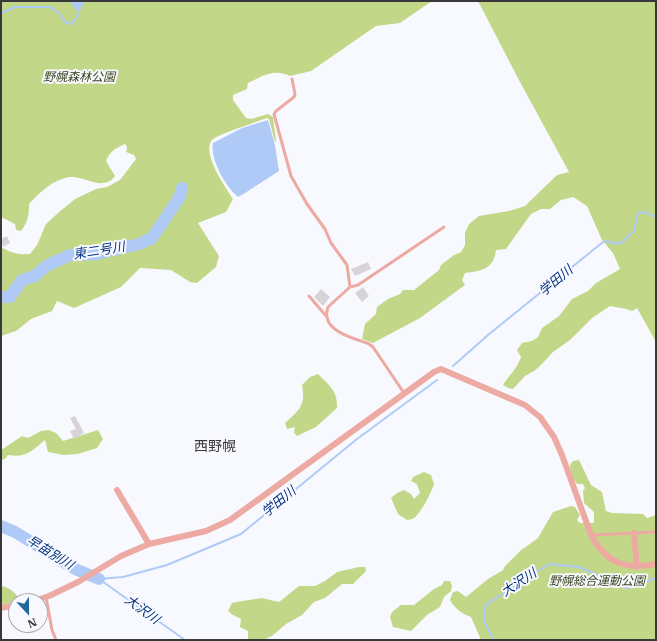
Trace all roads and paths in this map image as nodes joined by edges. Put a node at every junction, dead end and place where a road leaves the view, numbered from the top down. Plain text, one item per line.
1 (292, 79) dead end
2 (444, 227) dead end
3 (350, 288) junction
4 (309, 296) dead end
5 (327, 317) junction
6 (404, 393) junction
7 (117, 490) dead end
8 (656, 532) edge
9 (634, 533) junction
10 (591, 535) junction
11 (148, 544) junction
12 (656, 564) edge
13 (637, 567) junction
14 (48, 597) edge
15 (48, 609) edge
16 (56, 640) edge

1 - 3 lane
2 - 3 lane
3 - 5 lane
4 - 5 lane
5 - 6 lane
6 - 10 street
6 - 11 street
7 - 11 street
8 - 9 lane
9 - 10 lane
9 - 13 street
10 - 13 street
11 - 14 street
12 - 13 street
15 - 16 lane

